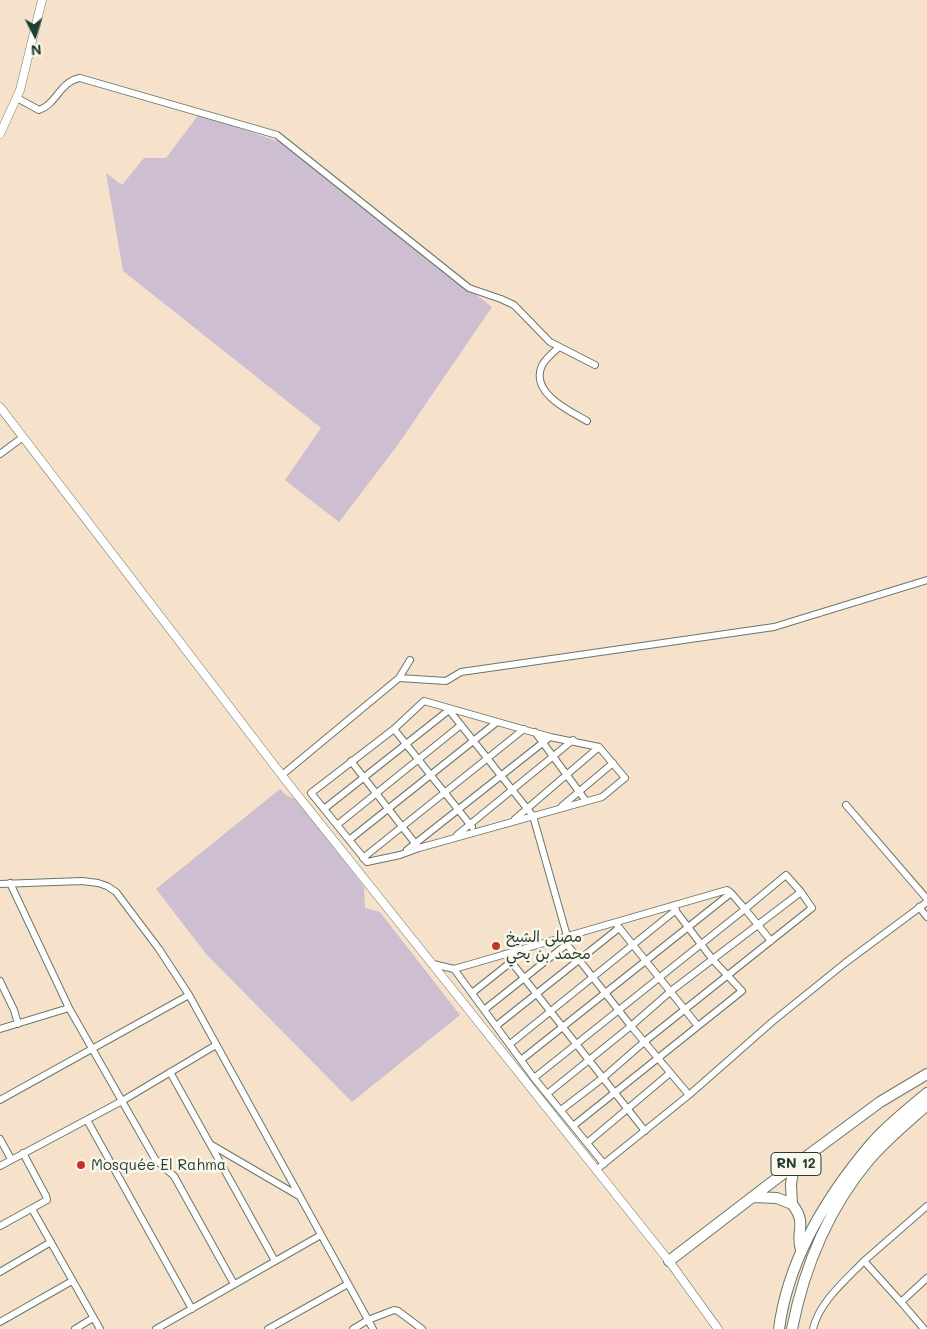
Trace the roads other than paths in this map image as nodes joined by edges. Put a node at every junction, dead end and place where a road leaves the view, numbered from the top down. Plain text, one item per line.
1 (42, 0) edge
2 (17, 98) junction
3 (0, 134) edge
4 (559, 347) junction
5 (595, 365) dead end
6 (0, 407) edge
7 (587, 421) dead end
8 (23, 437) junction
9 (0, 454) edge
10 (927, 580) edge
11 (410, 660) dead end
12 (399, 678) junction
13 (449, 710) junction
14 (497, 722) junction
15 (461, 725) junction
16 (394, 728) junction
17 (524, 728) junction
18 (534, 731) junction
19 (550, 737) junction
20 (573, 740) junction
21 (474, 742) junction
22 (542, 743) junction
23 (406, 744) junction
24 (599, 747) junction
25 (553, 757) junction
26 (487, 758) junction
27 (418, 760) junction
28 (351, 761) junction
29 (613, 763) junction
30 (282, 775) junction
31 (567, 775) junction
32 (431, 776) junction
33 (501, 776) junction
34 (364, 778) junction
35 (512, 790) junction
36 (445, 792) junction
37 (579, 792) junction
38 (376, 794) junction
39 (586, 801) junction
40 (846, 805) dead end
41 (560, 808) junction
42 (324, 809) junction
43 (389, 809) junction
44 (527, 809) junction
45 (458, 810) junction
46 (532, 816) junction
47 (512, 822) junction
48 (470, 824) junction
49 (337, 825) junction
50 (402, 827) junction
51 (476, 832) junction
52 (454, 838) junction
53 (349, 840) junction
54 (417, 846) junction
55 (363, 858) junction
56 (0, 884) edge
57 (10, 884) junction
58 (800, 892) junction
59 (732, 893) junction
60 (927, 900) edge
61 (919, 907) junction
62 (674, 908) junction
63 (745, 909) junction
64 (927, 917) edge
65 (617, 925) junction
66 (758, 926) junction
67 (689, 927) junction
68 (564, 937) junction
69 (771, 941) junction
70 (567, 944) junction
71 (702, 944) junction
72 (633, 945) junction
73 (505, 954) junction
74 (579, 960) junction
75 (713, 960) junction
76 (646, 961) junction
77 (511, 962) junction
78 (433, 964) junction
79 (454, 968) junction
80 (728, 975) junction
81 (593, 977) junction
82 (660, 977) junction
83 (524, 978) junction
84 (0, 981) edge
85 (671, 991) junction
86 (472, 993) junction
87 (605, 993) junction
88 (537, 994) junction
89 (189, 995) junction
90 (69, 1008) junction
91 (685, 1009) junction
92 (484, 1010) junction
93 (619, 1010) junction
94 (551, 1011) junction
95 (18, 1024) junction
96 (496, 1026) junction
97 (564, 1026) junction
98 (631, 1026) junction
99 (698, 1026) junction
100 (0, 1029) edge
101 (644, 1042) junction
102 (510, 1044) junction
103 (578, 1044) junction
104 (216, 1045) junction
105 (93, 1048) junction
106 (657, 1058) junction
107 (590, 1059) junction
108 (521, 1060) junction
109 (170, 1072) junction
110 (670, 1073) junction
111 (927, 1074) edge
112 (604, 1077) junction
113 (534, 1078) junction
114 (616, 1092) junction
115 (927, 1093) edge
116 (547, 1094) junction
117 (689, 1095) junction
118 (0, 1100) edge
119 (122, 1101) junction
120 (927, 1105) edge
121 (628, 1108) junction
122 (560, 1110) junction
123 (87, 1120) junction
124 (574, 1126) junction
125 (646, 1130) junction
126 (0, 1139) edge
127 (587, 1143) junction
128 (210, 1144) junction
129 (23, 1153) junction
130 (11, 1159) junction
131 (604, 1164) junction
132 (794, 1165) junction
133 (0, 1166) edge
134 (596, 1170) junction
135 (300, 1196) junction
136 (753, 1197) junction
137 (792, 1204) junction
138 (927, 1206) edge
139 (32, 1209) junction
140 (0, 1226) edge
141 (321, 1235) junction
142 (51, 1242) junction
143 (802, 1250) junction
144 (275, 1261) junction
145 (669, 1261) junction
146 (864, 1261) junction
147 (0, 1272) edge
148 (927, 1278) edge
149 (72, 1281) junction
150 (234, 1284) junction
151 (348, 1284) junction
152 (901, 1302) junction
153 (192, 1309) junction
154 (93, 1318) junction
155 (368, 1320) junction
156 (0, 1322) edge
157 (75, 1329) edge
158 (100, 1329) edge
159 (156, 1329) edge
160 (268, 1329) edge
161 (353, 1329) edge
162 (373, 1329) edge
163 (422, 1329) edge
164 (718, 1329) edge
165 (779, 1329) edge
166 (792, 1329) edge
167 (813, 1329) edge
168 (924, 1329) edge

1 - 2 street
2 - 3 street
2 - 4 street
4 - 5 street
4 - 7 street
6 - 8 street
8 - 9 street
8 - 30 street
10 - 12 street
11 - 12 street
12 - 30 street
13 - 14 street
13 - 15 street
13 - 16 street
13 - 23 street
14 - 17 street
14 - 21 street
15 - 21 street
15 - 27 street
16 - 23 street
16 - 28 street
17 - 18 street
17 - 26 street
18 - 19 street
18 - 22 street
19 - 20 street
19 - 22 street
20 - 24 street
20 - 25 street
21 - 26 street
21 - 32 street
22 - 25 street
22 - 33 street
23 - 27 street
23 - 34 street
24 - 29 street
24 - 31 street
25 - 31 street
25 - 35 street
26 - 33 street
26 - 36 street
27 - 32 street
27 - 38 street
28 - 34 street
28 - 42 street
29 - 37 street
29 - 39 street
30 - 78 street
31 - 37 street
31 - 44 street
32 - 36 street
32 - 43 street
33 - 35 street
33 - 45 street
34 - 38 street
34 - 42 street
35 - 44 street
35 - 48 street
36 - 45 street
36 - 50 street
37 - 39 street
37 - 41 street
38 - 43 street
38 - 49 street
39 - 41 street
40 - 60 street
41 - 46 street
42 - 49 street
43 - 50 street
43 - 53 street
44 - 46 street
44 - 47 street
45 - 48 street
45 - 54 street
46 - 47 street
46 - 68 street
47 - 51 street
48 - 51 street
48 - 52 street
49 - 53 street
50 - 54 street
50 - 55 street
51 - 52 street
52 - 54 street
53 - 55 street
54 - 55 street
56 - 57 street
57 - 89 street
57 - 90 street
58 - 63 street
58 - 66 street
58 - 69 street
59 - 62 street
59 - 63 street
59 - 67 street
60 - 61 street
61 - 64 street
61 - 117 street
62 - 65 street
62 - 67 street
62 - 72 street
63 - 66 street
63 - 71 street
65 - 68 street
65 - 72 street
65 - 74 street
66 - 69 street
66 - 75 street
67 - 71 street
67 - 76 street
68 - 70 street
68 - 73 street
69 - 80 street
70 - 74 street
70 - 83 street
71 - 75 street
71 - 82 street
72 - 76 street
72 - 81 street
73 - 77 street
73 - 79 street
74 - 81 street
74 - 88 street
75 - 80 street
75 - 85 street
76 - 82 street
76 - 87 street
77 - 83 street
77 - 86 street
78 - 79 street
78 - 134 street
79 - 86 street
80 - 91 street
80 - 99 street
81 - 87 street
81 - 94 street
82 - 85 street
82 - 93 street
83 - 88 street
83 - 92 street
84 - 95 street
85 - 91 street
85 - 98 street
86 - 92 street
87 - 93 street
87 - 97 street
88 - 94 street
88 - 96 street
89 - 104 street
89 - 105 street
90 - 95 street
90 - 105 street
91 - 99 street
91 - 101 street
92 - 96 street
93 - 98 street
93 - 103 street
94 - 97 street
94 - 102 street
95 - 100 street
96 - 102 street
97 - 103 street
97 - 108 street
98 - 101 street
98 - 107 street
99 - 106 street
101 - 106 street
101 - 112 street
102 - 108 street
103 - 107 street
103 - 113 street
104 - 109 street
104 - 135 street
105 - 118 street
105 - 119 street
106 - 110 street
106 - 114 street
107 - 112 street
107 - 116 street
108 - 113 street
109 - 119 street
109 - 128 street
110 - 117 street
110 - 121 street
111 - 132 highway, RN 12
112 - 114 street
112 - 122 street
113 - 116 street
114 - 121 street
114 - 124 street
115 - 143 highway
116 - 122 street
117 - 125 street
119 - 123 street
119 - 150 street
120 - 166 highway
121 - 125 street
121 - 127 street
122 - 124 street
123 - 129 street
123 - 153 street
124 - 127 street
125 - 131 street
126 - 130 street
127 - 131 street
128 - 135 street
128 - 144 street
129 - 130 street
129 - 139 street
130 - 133 street
131 - 134 street
132 - 136 highway, RN 12
132 - 137 highway
134 - 145 street
135 - 141 street
136 - 137 highway
136 - 145 highway, RN 12
137 - 143 highway
138 - 146 street
139 - 140 street
139 - 142 street
141 - 144 street
141 - 151 street
142 - 147 street
142 - 149 street
143 - 165 highway
144 - 150 street
145 - 164 street
146 - 152 street
146 - 167 street
148 - 152 street
149 - 154 street
149 - 156 street
150 - 153 street
151 - 155 street
151 - 160 street
152 - 168 street
153 - 159 street
154 - 157 street
154 - 158 street
155 - 161 street
155 - 162 street
155 - 163 street

